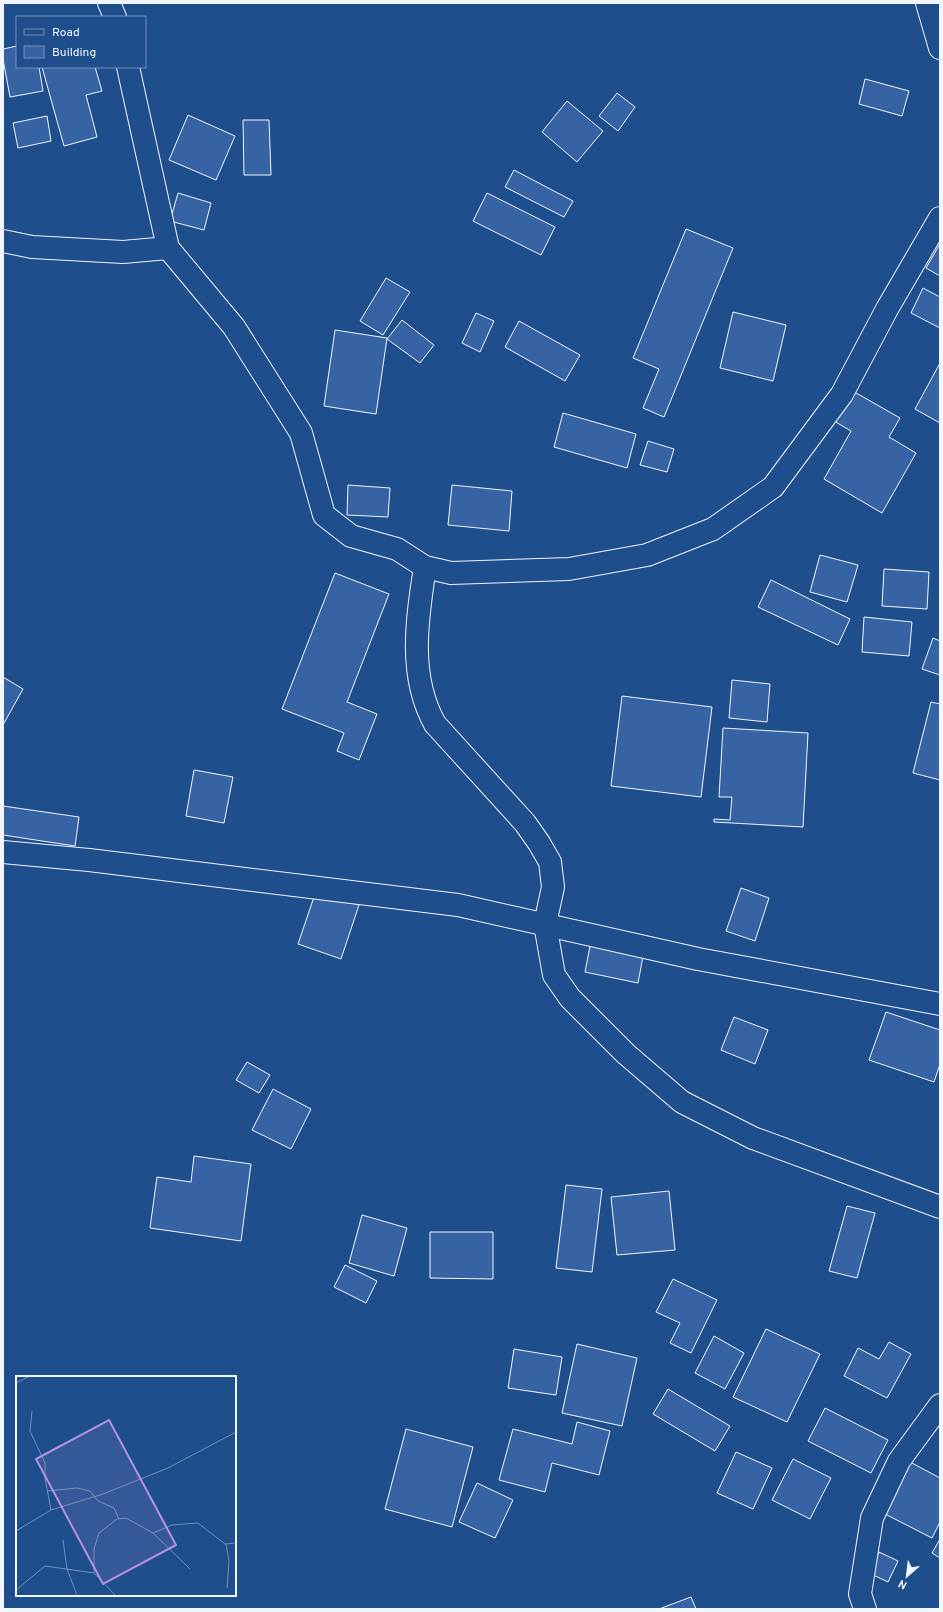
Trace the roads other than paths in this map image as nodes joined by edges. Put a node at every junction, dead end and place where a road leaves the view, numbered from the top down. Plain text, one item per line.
1 (109, 3) edge
2 (927, 3) edge
3 (115, 16) edge
4 (940, 48) edge
5 (128, 68) edge
6 (940, 218) edge
7 (3, 241) edge
8 (168, 248) junction
9 (425, 567) junction
10 (3, 852) edge
11 (545, 924) junction
12 (940, 1004) edge
13 (940, 1206) edge
14 (940, 1404) edge
15 (865, 1609) edge

1 - 3 street
2 - 4 street
5 - 8 street
6 - 9 street
7 - 8 street
8 - 9 street
9 - 11 street
10 - 11 street
11 - 12 street
11 - 13 street
14 - 15 street

